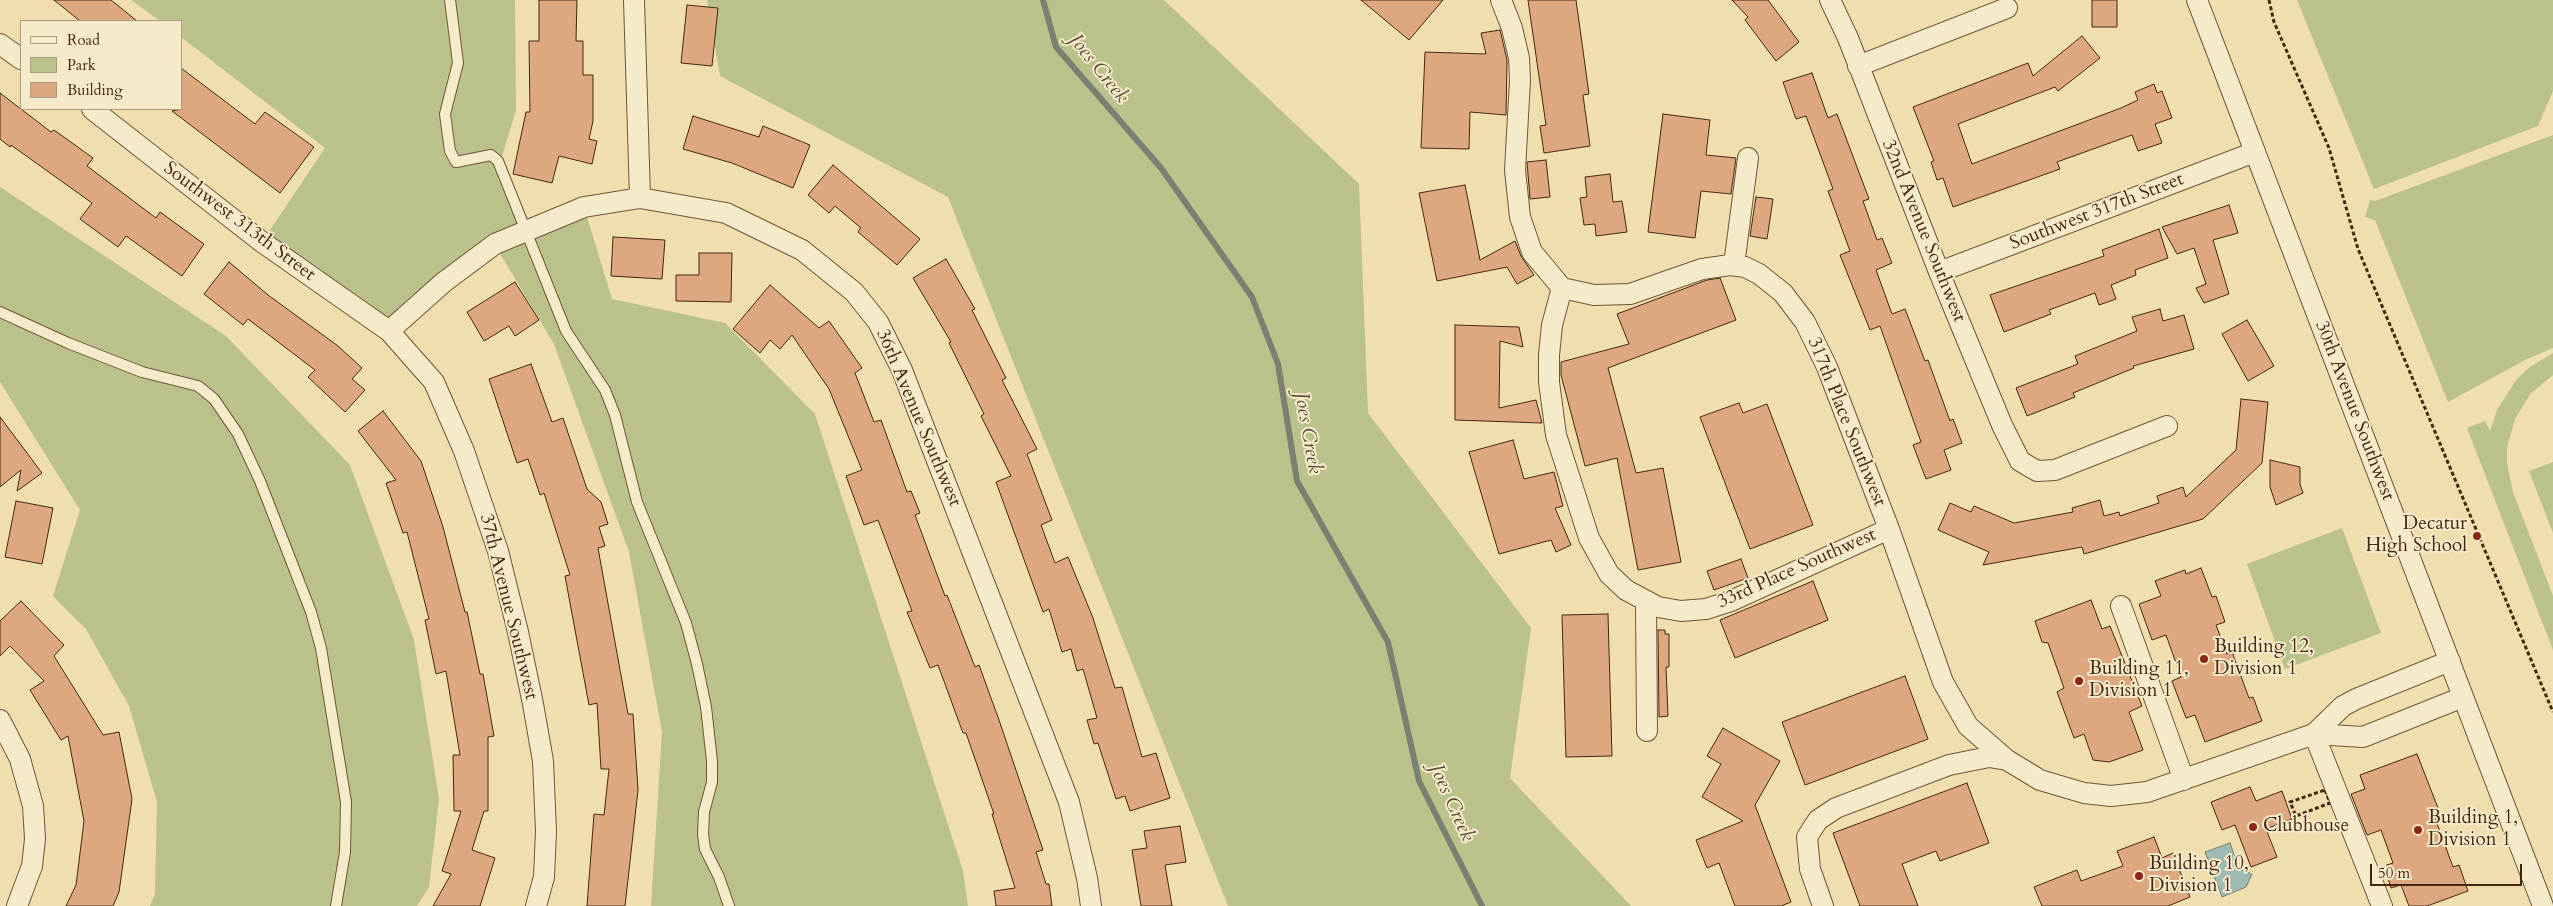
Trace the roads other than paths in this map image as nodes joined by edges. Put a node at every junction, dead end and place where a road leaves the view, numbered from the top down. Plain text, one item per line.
1 (450, 0) edge
2 (634, 0) edge
3 (1500, 0) edge
4 (1830, 0) edge
5 (2197, 0) edge
6 (2007, 8) dead end
7 (0, 44) edge
8 (20, 58) edge
9 (1858, 66) junction
10 (93, 110) edge
11 (2255, 152) junction
12 (1748, 158) dead end
13 (640, 198) junction
14 (526, 231) junction
15 (1734, 265) junction
16 (1939, 272) junction
17 (1562, 288) junction
18 (0, 312) edge
19 (390, 331) junction
20 (2167, 426) dead end
21 (1890, 529) junction
22 (1646, 602) junction
23 (2120, 606) dead end
24 (2450, 661) junction
25 (2463, 697) junction
26 (0, 720) edge
27 (1647, 732) dead end
28 (2314, 734) junction
29 (2007, 760) junction
30 (2184, 780) junction
31 (17, 906) edge
32 (336, 906) edge
33 (536, 906) edge
34 (729, 906) edge
35 (1091, 906) edge
36 (1823, 906) edge
37 (2382, 906) edge
38 (2543, 906) edge

1 - 14 lane
2 - 13 street
3 - 17 street
4 - 9 street, 32nd Avenue Southwest
5 - 11 street, 30th Avenue Southwest
6 - 9 street
7 - 8 street
9 - 16 street, 32nd Avenue Southwest
10 - 19 street, Southwest 313th Street
11 - 16 street, Southwest 317th Street
11 - 24 street, 30th Avenue Southwest
12 - 15 street
13 - 14 street, 36th Avenue Southwest
13 - 35 street, 36th Avenue Southwest
14 - 19 street, 36th Avenue Southwest
14 - 34 lane
15 - 17 street, 317th Place Southwest
15 - 21 street, 317th Place Southwest
16 - 20 street, 32nd Avenue Southwest
17 - 22 street, 33rd Place Southwest
18 - 32 lane
19 - 33 street, 37th Avenue Southwest
21 - 22 street, 33rd Place Southwest
21 - 29 street, 317th Place Southwest
22 - 27 street
23 - 30 street
24 - 25 street, 30th Avenue Southwest
24 - 28 street
25 - 28 street
25 - 38 street, 30th Avenue Southwest
26 - 31 street
28 - 30 street, 317th Place Southwest
28 - 37 street
29 - 30 street, 317th Place Southwest
29 - 36 street

